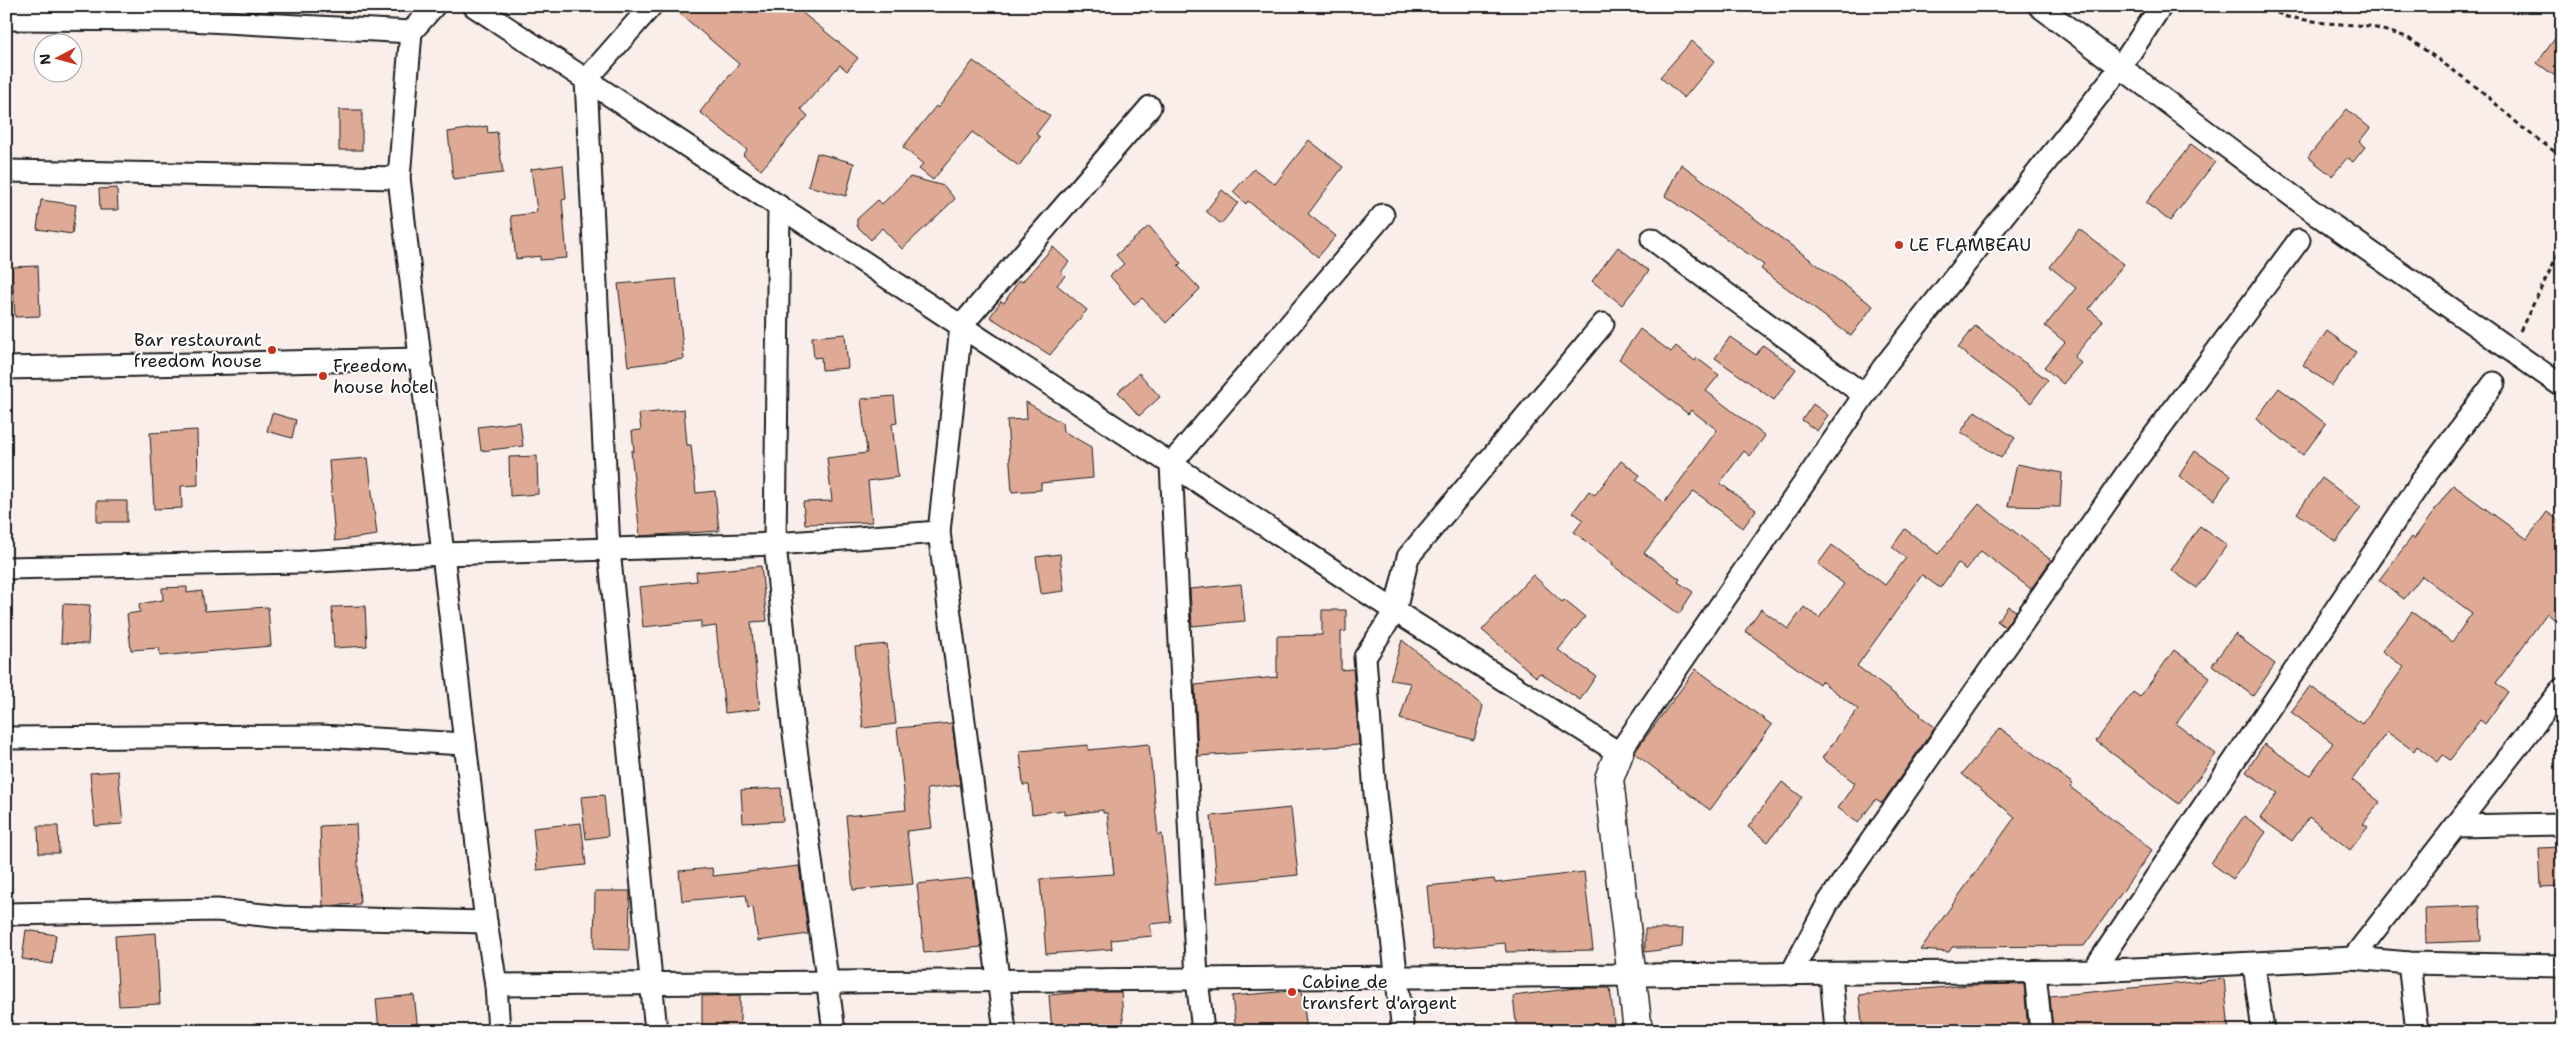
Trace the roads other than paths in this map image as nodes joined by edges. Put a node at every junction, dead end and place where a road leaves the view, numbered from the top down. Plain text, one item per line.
1 (434, 6) edge
2 (474, 6) edge
3 (651, 6) edge
4 (2039, 6) edge
5 (2161, 6) edge
6 (6, 19) edge
7 (411, 32) junction
8 (2120, 68) junction
9 (586, 80) junction
10 (1150, 107) dead end
11 (6, 171) edge
12 (399, 178) junction
13 (779, 206) junction
14 (1383, 215) dead end
15 (1652, 239) dead end
16 (2299, 240) dead end
17 (1602, 324) dead end
18 (961, 326) junction
19 (419, 359) junction
20 (6, 368) edge
21 (2494, 383) dead end
22 (2562, 386) edge
23 (1864, 395) junction
24 (1171, 464) junction
25 (940, 532) junction
26 (775, 544) junction
27 (609, 549) junction
28 (442, 554) junction
29 (6, 568) edge
30 (1395, 611) junction
31 (2562, 689) edge
32 (6, 738) edge
33 (465, 744) junction
34 (1619, 753) junction
35 (2562, 824) edge
36 (2456, 826) junction
37 (6, 914) edge
38 (486, 922) junction
39 (2354, 958) junction
40 (2409, 963) junction
41 (2254, 965) junction
42 (2562, 966) edge
43 (2093, 971) junction
44 (2036, 972) junction
45 (1791, 974) junction
46 (1830, 974) junction
47 (1631, 975) junction
48 (1397, 977) junction
49 (1197, 979) junction
50 (999, 981) junction
51 (828, 982) junction
52 (650, 984) junction
53 (496, 986) junction
54 (499, 1031) edge
55 (656, 1031) edge
56 (834, 1031) edge
57 (1005, 1031) edge
58 (1203, 1031) edge
59 (1403, 1031) edge
60 (1638, 1031) edge
61 (1836, 1031) edge
62 (2041, 1031) edge
63 (2264, 1031) edge
64 (2417, 1031) edge

1 - 7 street
2 - 9 street
3 - 9 street
4 - 8 street
5 - 8 street
6 - 7 street
7 - 12 street
8 - 22 street
8 - 23 street
9 - 13 street
9 - 27 street
10 - 18 street
11 - 12 street
12 - 19 street
13 - 18 street
13 - 26 street
14 - 24 street
15 - 23 street
16 - 45 street
17 - 30 street
18 - 24 street
18 - 25 street
19 - 20 street
19 - 28 street
21 - 43 street
23 - 34 street
24 - 30 street
24 - 49 street
25 - 26 street
25 - 50 street
26 - 27 street
26 - 51 street
27 - 28 street
27 - 52 street
28 - 29 street
28 - 33 street
30 - 34 street
30 - 48 street
31 - 36 street
32 - 33 street
33 - 38 street
34 - 47 street
35 - 36 street
36 - 39 street
37 - 38 street
38 - 53 street
39 - 40 street
39 - 41 street
40 - 42 street
40 - 64 street
41 - 43 street
41 - 63 street
43 - 44 street
44 - 46 street
44 - 62 street
45 - 46 street
45 - 47 street
46 - 61 street
47 - 48 street
47 - 60 street
48 - 49 street
48 - 59 street
49 - 50 street
49 - 58 street
50 - 51 street
50 - 57 street
51 - 52 street
51 - 56 street
52 - 53 street
52 - 55 street
53 - 54 street

